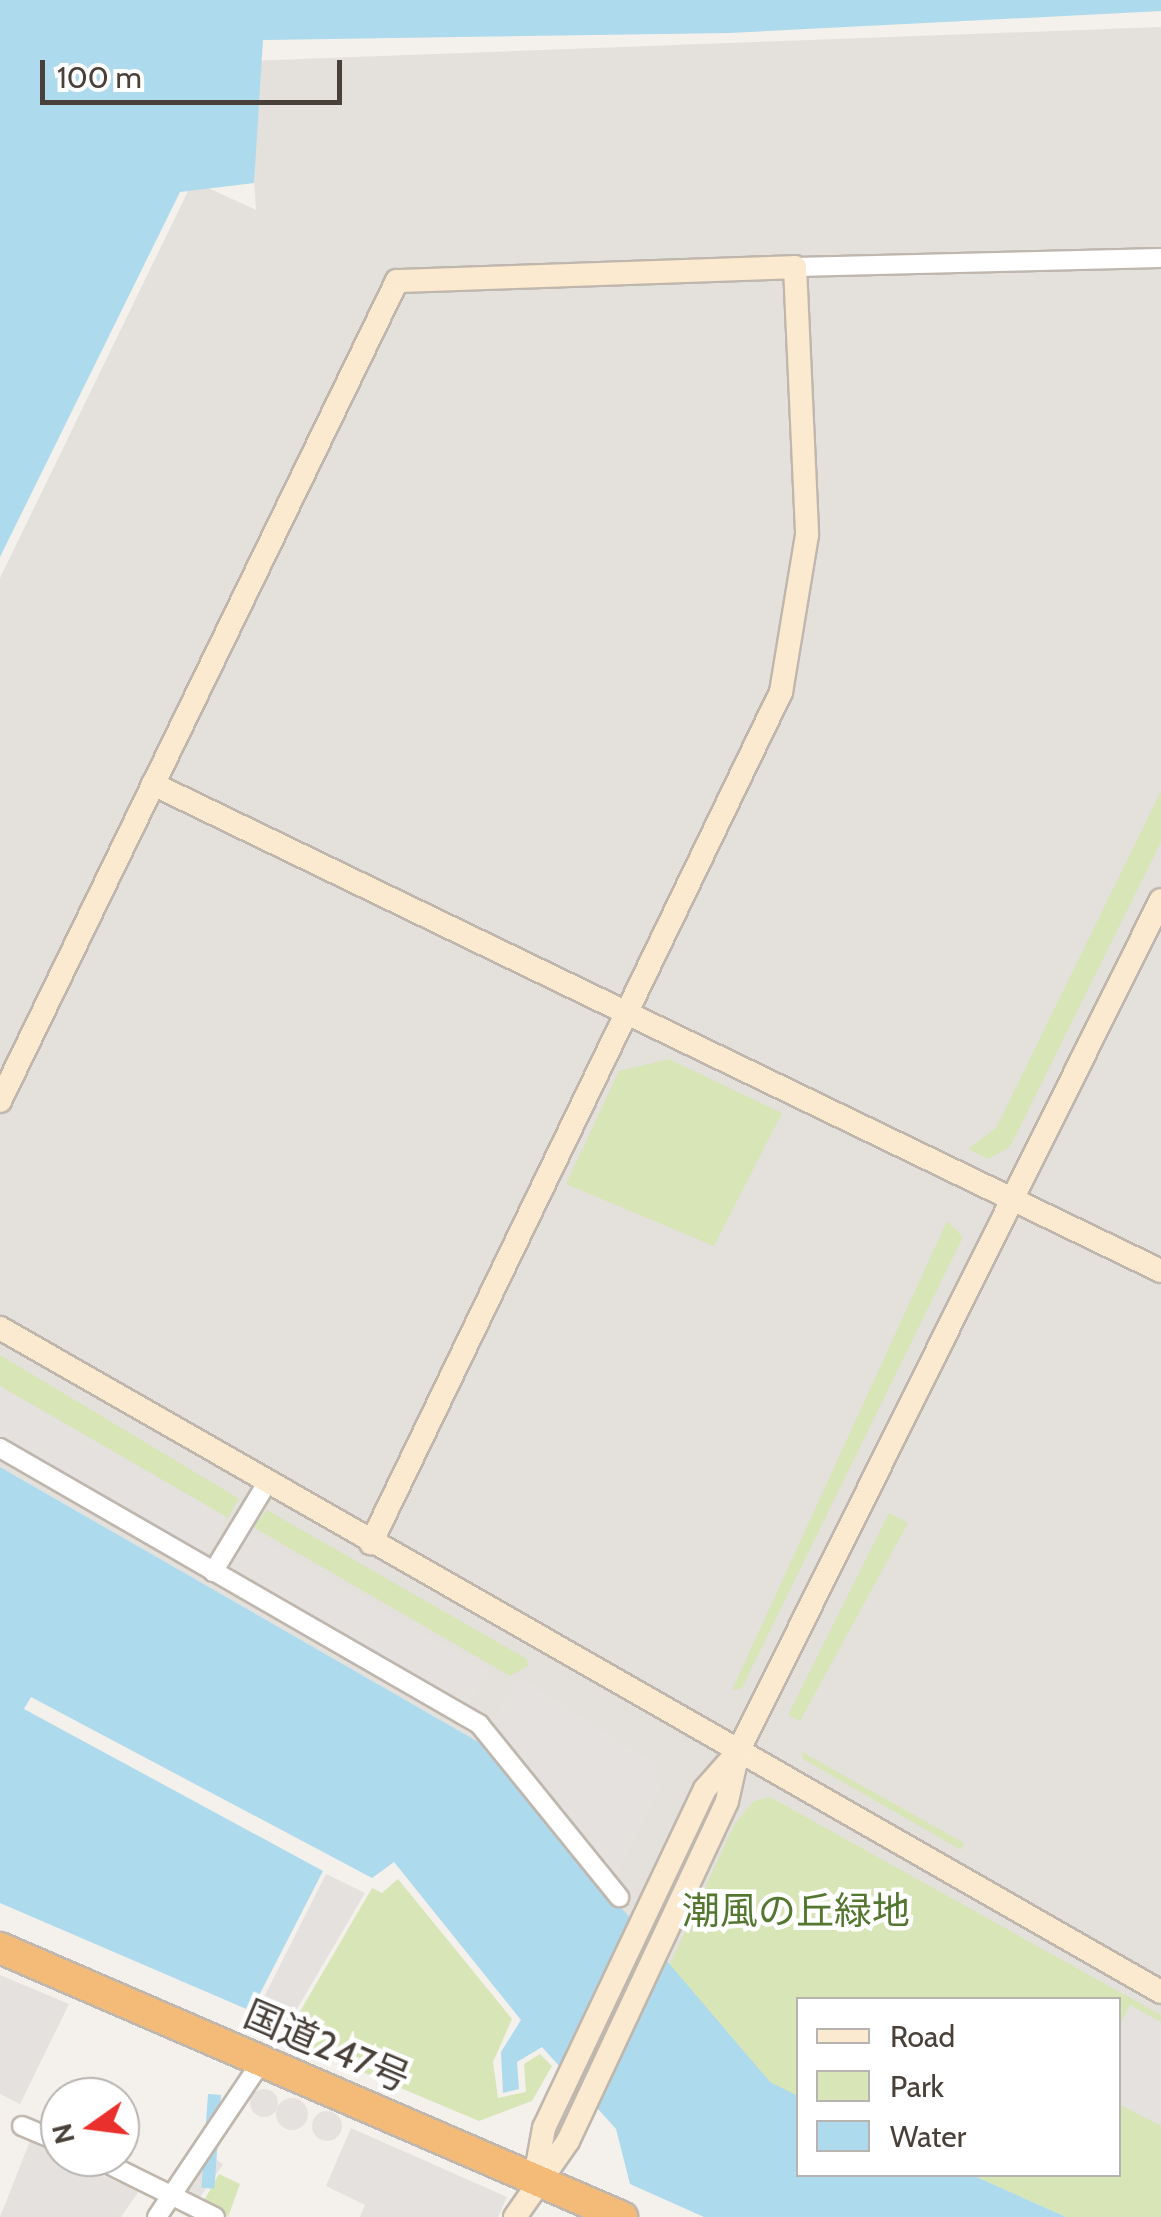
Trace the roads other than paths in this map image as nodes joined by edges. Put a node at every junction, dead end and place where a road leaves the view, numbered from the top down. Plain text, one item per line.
1 (1161, 258) edge
2 (795, 267) junction
3 (153, 784) junction
4 (1161, 900) edge
5 (630, 1014) junction
6 (0, 1101) edge
7 (1014, 1195) junction
8 (1161, 1271) edge
9 (0, 1328) edge
10 (0, 1448) edge
11 (267, 1483) junction
12 (371, 1543) junction
13 (213, 1572) junction
14 (738, 1752) junction
15 (619, 1897) dead end
16 (0, 1948) edge
17 (1161, 1992) edge
18 (261, 2062) junction
19 (22, 2126) dead end
20 (40, 2134) edge
21 (138, 2177) edge
22 (534, 2180) junction
23 (166, 2190) junction
24 (158, 2217) edge
25 (215, 2217) edge
26 (515, 2217) edge
27 (622, 2217) edge

1 - 2 street
2 - 3 street
2 - 5 street
3 - 5 street
3 - 6 street
4 - 7 street
5 - 7 street
5 - 12 street
7 - 8 street
7 - 14 street
9 - 11 street
10 - 13 street
11 - 12 street
11 - 13 street
12 - 14 street
13 - 15 street
14 - 17 street
14 - 22 street
14 - 22 street
16 - 18 highway, 国道247号
18 - 22 highway, 国道247号
18 - 23 street
19 - 20 street
21 - 23 street
22 - 26 street
22 - 27 highway, 国道247号
23 - 24 street
23 - 25 street

